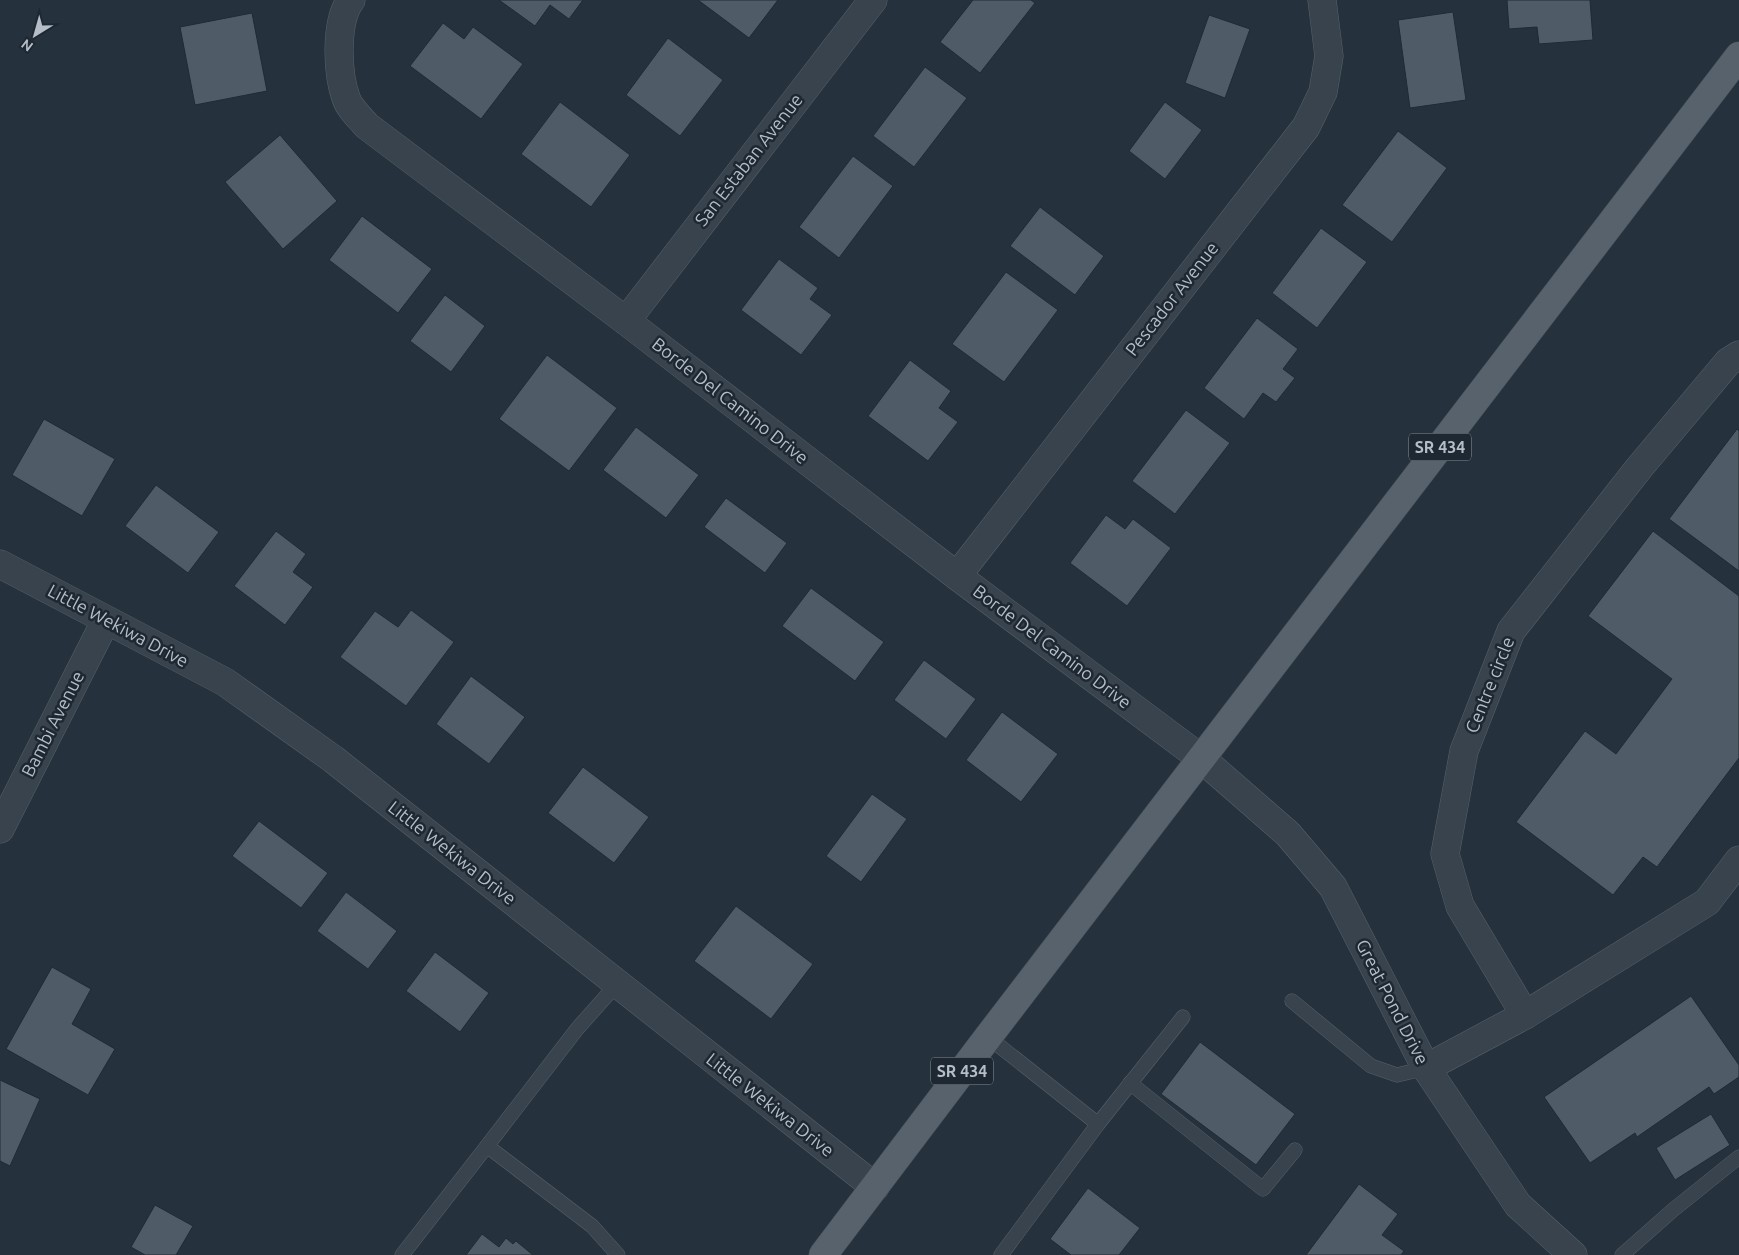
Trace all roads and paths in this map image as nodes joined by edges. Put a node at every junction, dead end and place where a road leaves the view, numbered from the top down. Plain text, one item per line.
1 (351, 0) edge
2 (873, 0) edge
3 (1322, 0) edge
4 (1739, 56) edge
5 (626, 321) junction
6 (1739, 355) edge
7 (0, 564) edge
8 (957, 576) junction
9 (106, 620) junction
10 (1202, 759) junction
11 (0, 829) edge
12 (1739, 860) edge
13 (617, 984) junction
14 (1292, 1001) dead end
15 (1525, 1015) junction
16 (1183, 1017) dead end
17 (988, 1037) junction
18 (1426, 1068) junction
19 (1130, 1083) junction
20 (1098, 1124) junction
21 (487, 1146) junction
22 (1295, 1150) dead end
23 (1739, 1157) edge
24 (875, 1188) junction
25 (402, 1255) edge
26 (618, 1255) edge
27 (823, 1255) edge
28 (1001, 1255) edge
29 (1573, 1255) edge
30 (1622, 1255) edge

1 - 5 street, Borde Del Camino Drive
2 - 5 street, San Estaban Avenue
3 - 8 street, Pescador Avenue
4 - 10 main road, SR 434
5 - 8 street, Borde Del Camino Drive
6 - 15 street, Centre circle
7 - 9 street, Little Wekiwa Drive
8 - 10 street, Borde Del Camino Drive
9 - 11 street, Bambi Avenue
9 - 13 street, Little Wekiwa Drive
10 - 17 main road, SR 434
10 - 18 street, Great Pond Drive
12 - 15 street
13 - 21 lane
13 - 24 street, Little Wekiwa Drive
14 - 18 lane
15 - 18 street
16 - 19 lane
17 - 20 lane
17 - 24 main road, SR 434
18 - 29 street, Great Pond Drive
19 - 20 lane
19 - 22 lane
20 - 28 lane
21 - 25 lane
21 - 26 lane
23 - 30 lane
24 - 27 main road, SR 434

